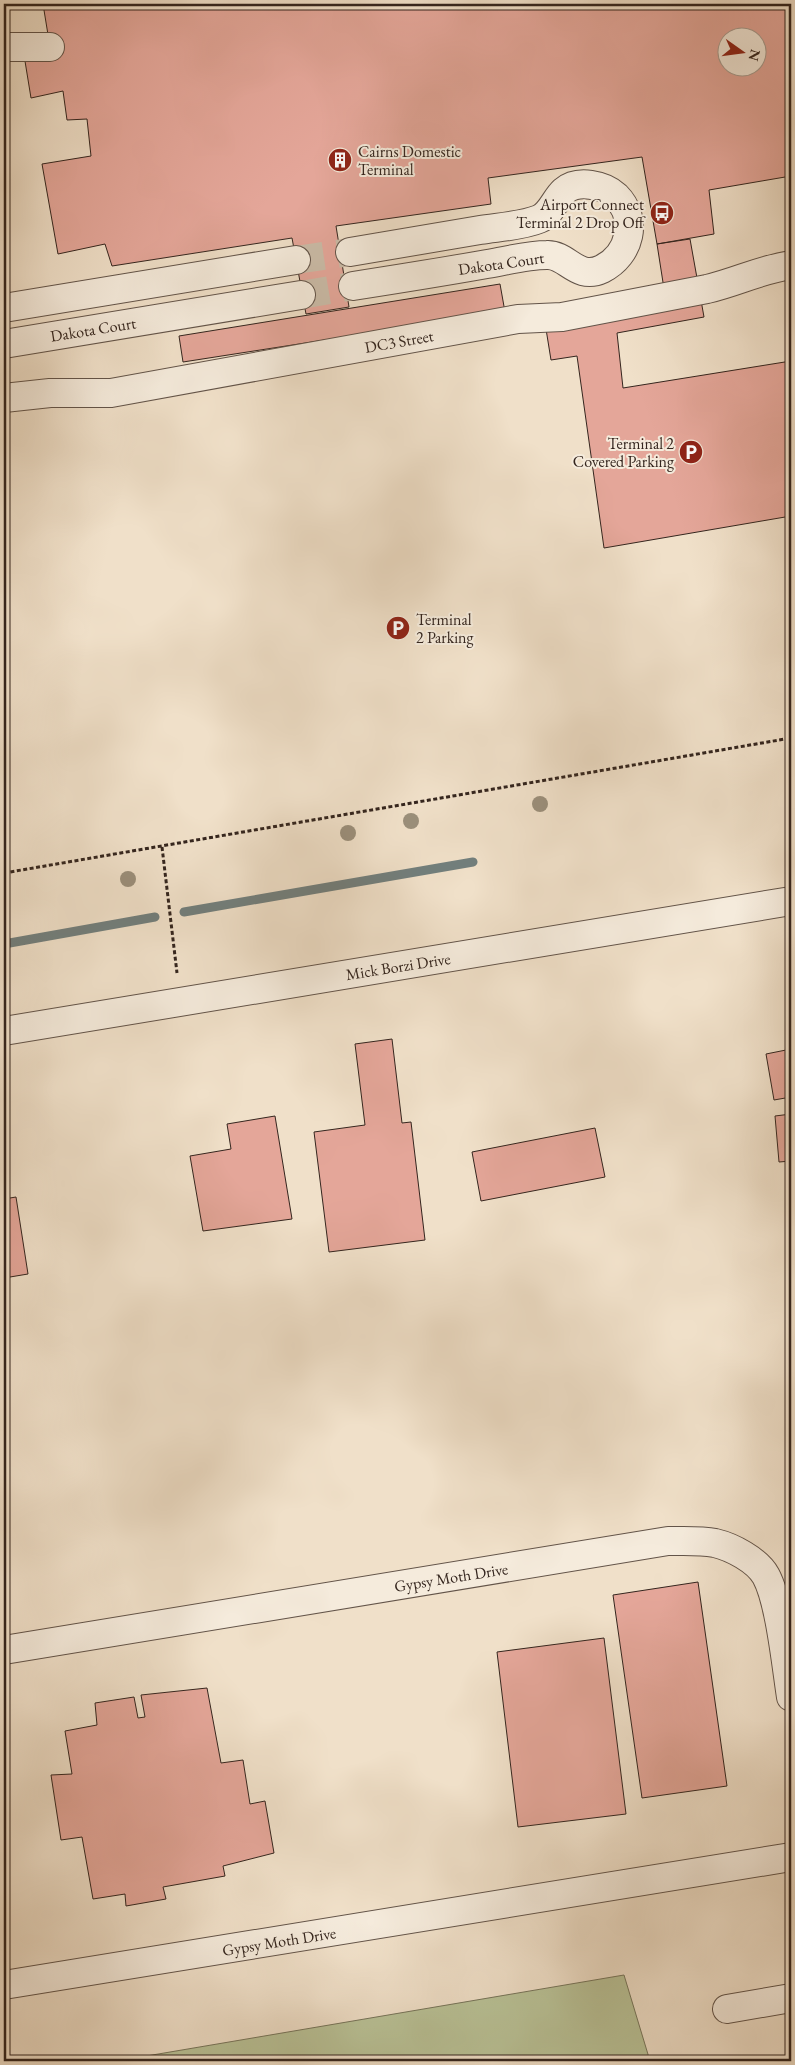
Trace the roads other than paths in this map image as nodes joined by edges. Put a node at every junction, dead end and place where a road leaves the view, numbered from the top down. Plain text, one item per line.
1 (50, 47) dead end
2 (4, 48) edge
3 (350, 252) tunnel mouth
4 (296, 260) tunnel mouth
5 (791, 265) edge
6 (353, 286) tunnel mouth
7 (301, 295) tunnel mouth
8 (4, 308) edge
9 (4, 344) edge
10 (4, 398) edge
11 (791, 901) edge
12 (4, 1031) edge
13 (4, 1650) edge
14 (791, 1697) edge
15 (791, 1857) edge
16 (4, 1985) edge
17 (791, 1998) edge
18 (728, 2009) dead end

1 - 2 street
3 - 6 street, Dakota Court
4 - 8 street
5 - 10 street, DC3 Street
7 - 9 street, Dakota Court
11 - 12 street, Mick Borzi Drive
13 - 14 street, Gypsy Moth Drive
15 - 16 street, Gypsy Moth Drive
17 - 18 street

